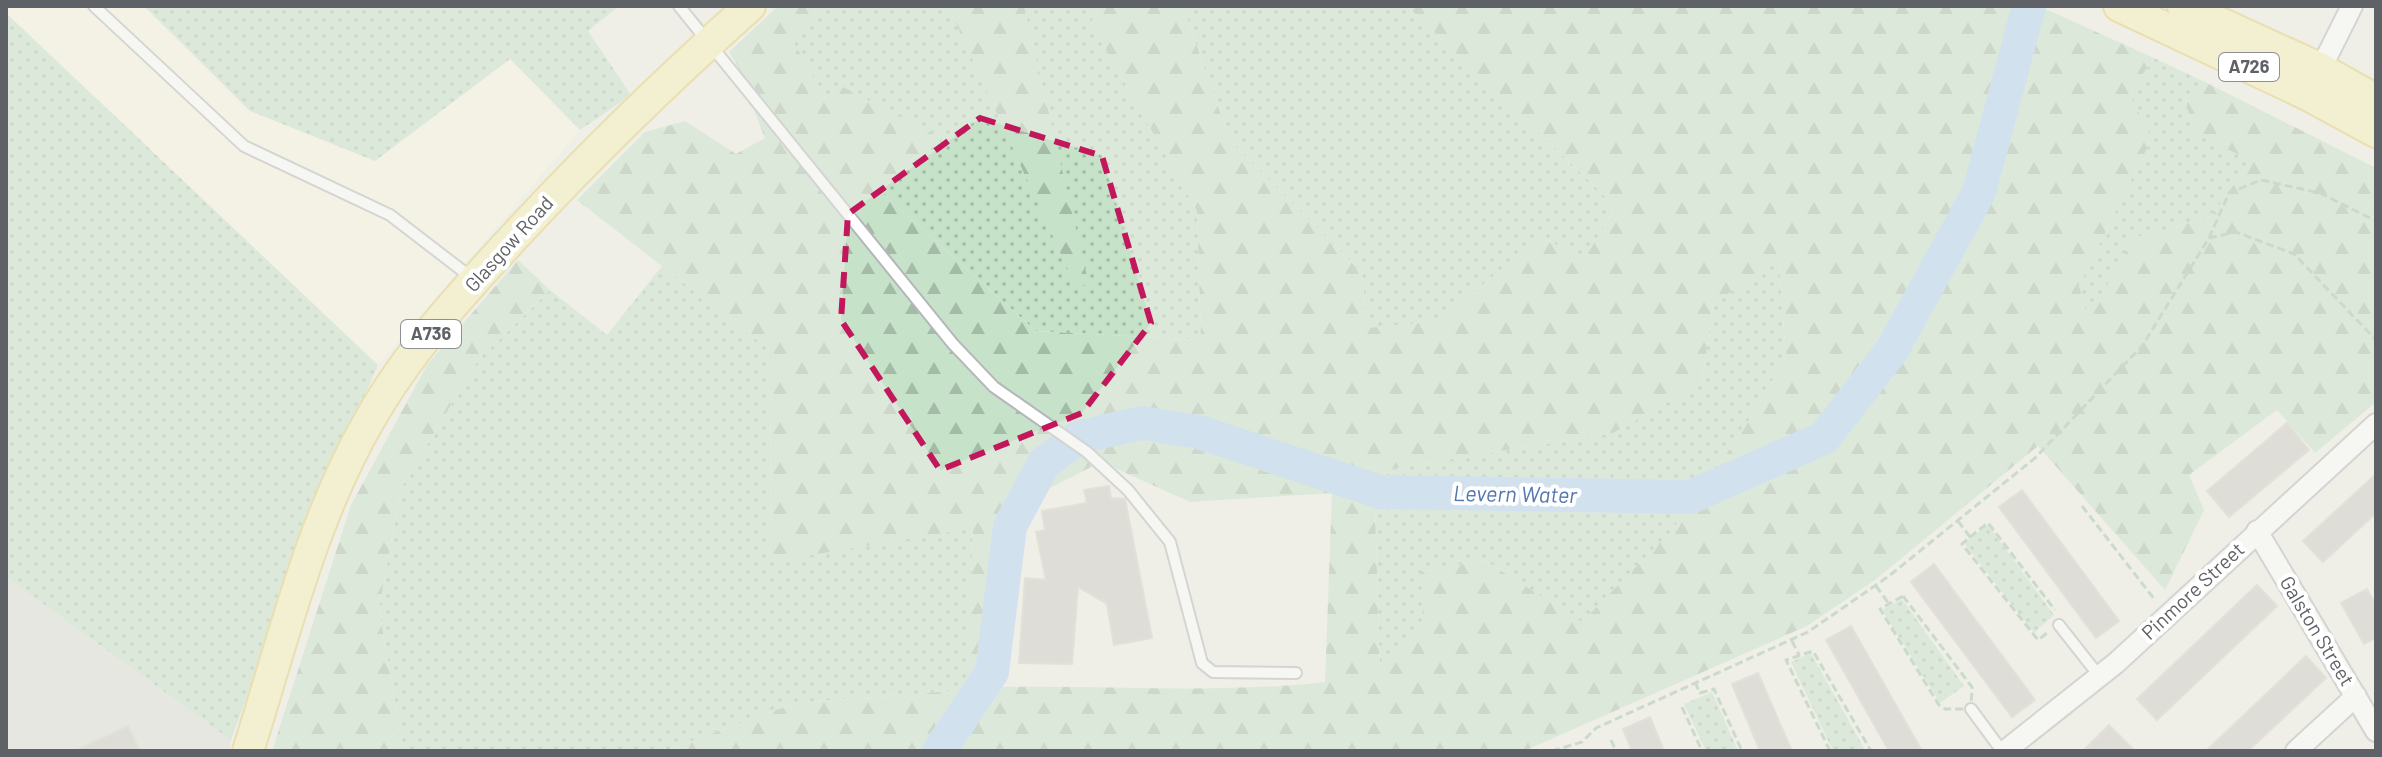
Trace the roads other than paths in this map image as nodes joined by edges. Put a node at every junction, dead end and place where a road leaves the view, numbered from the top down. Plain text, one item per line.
1 (94, 6) edge
2 (679, 6) edge
3 (750, 6) edge
4 (2119, 6) edge
5 (2183, 6) edge
6 (2352, 6) edge
7 (709, 42) junction
8 (2314, 82) junction
9 (2376, 100) edge
10 (2376, 132) edge
11 (475, 280) junction
12 (2376, 424) edge
13 (2257, 531) junction
14 (2059, 625) road end
15 (1296, 673) dead end
16 (2100, 677) junction
17 (2356, 696) junction
18 (1971, 709) road end
19 (2376, 731) edge
20 (248, 751) edge
21 (2003, 751) edge
22 (2296, 751) edge

1 - 11 lane
2 - 7 lane
3 - 7 main road, Glasgow Road / A736
4 - 8 main road, A726
5 - 8 main road, A726
6 - 8 street
7 - 11 main road, Glasgow Road / A736
7 - 15 lane
8 - 9 main road, A726
8 - 10 main road, A726
11 - 20 main road, Glasgow Road / A736
12 - 13 street, Pinmore Street
13 - 16 street, Pinmore Street
13 - 17 street, Galston Street
14 - 16 lane
16 - 21 street, Pinmore Street
17 - 19 street, Galston Street
17 - 22 street
18 - 21 lane

